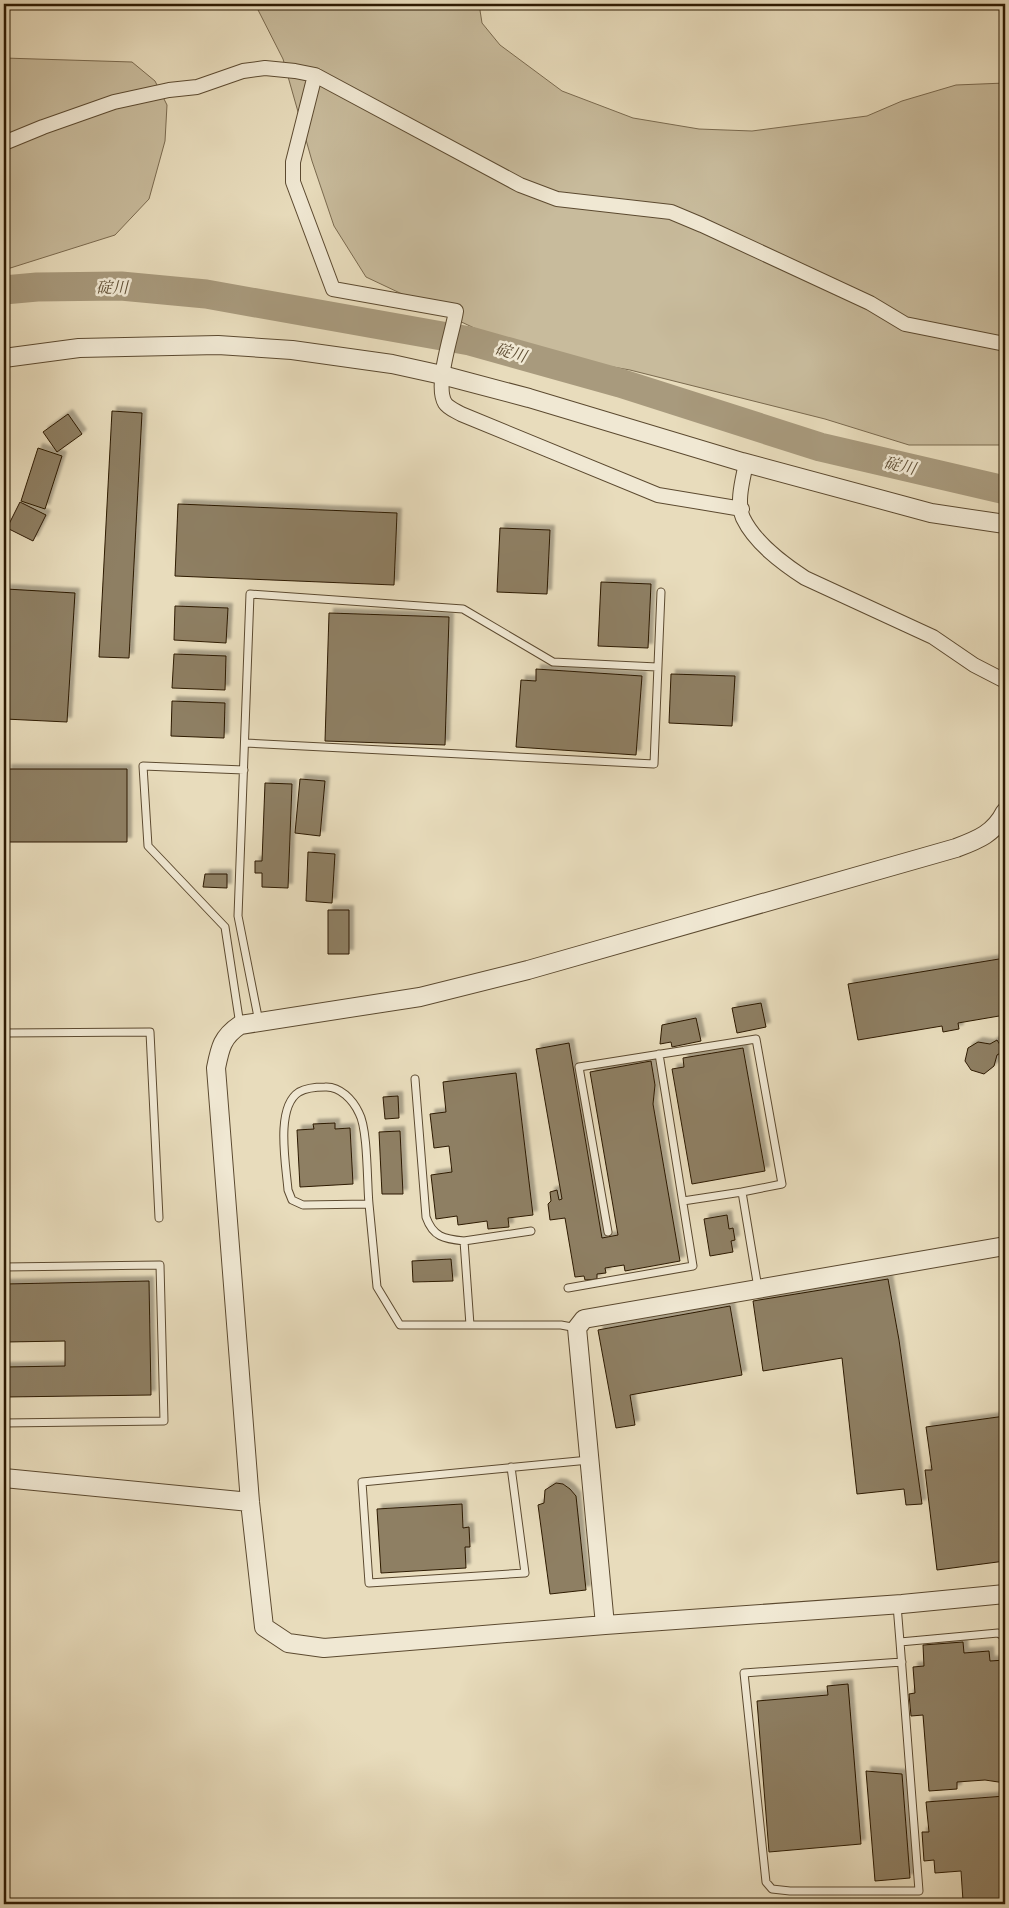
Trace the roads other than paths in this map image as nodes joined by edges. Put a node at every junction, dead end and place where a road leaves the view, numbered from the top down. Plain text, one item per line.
1 (315, 75) junction
2 (4, 143) edge
3 (1005, 344) edge
4 (4, 358) edge
5 (442, 375) junction
6 (746, 463) junction
7 (742, 509) junction
8 (1005, 524) edge
9 (661, 592) dead end
10 (657, 666) junction
11 (1005, 682) edge
12 (245, 743) junction
13 (244, 770) junction
14 (1005, 812) edge
15 (259, 1022) junction
16 (240, 1025) junction
17 (4, 1033) edge
18 (659, 1054) junction
19 (414, 1079) dead end
20 (742, 1192) junction
21 (683, 1201) junction
22 (369, 1204) junction
23 (158, 1218) dead end
24 (531, 1231) dead end
25 (608, 1232) dead end
26 (464, 1241) junction
27 (1005, 1246) edge
28 (4, 1267) edge
29 (568, 1288) dead end
30 (758, 1289) junction
31 (470, 1325) junction
32 (577, 1328) junction
33 (4, 1423) edge
34 (590, 1460) junction
35 (511, 1467) junction
36 (4, 1478) edge
37 (250, 1502) junction
38 (1005, 1594) edge
39 (897, 1605) junction
40 (605, 1625) junction
41 (1005, 1637) edge
42 (900, 1642) junction
43 (902, 1662) junction

1 - 2 street
1 - 3 street
1 - 5 street
4 - 5 street
5 - 6 street
5 - 7 street
6 - 7 street
6 - 8 street
7 - 11 street
9 - 10 lane
10 - 12 lane
10 - 12 lane
12 - 13 lane
13 - 15 lane
13 - 16 lane
14 - 15 street
15 - 16 street
16 - 37 street
17 - 23 lane
18 - 20 lane
18 - 21 lane
18 - 25 lane
19 - 26 lane
20 - 21 lane
20 - 30 lane
21 - 29 lane
22 - 22 lane
22 - 31 lane
24 - 26 lane
26 - 31 lane
27 - 30 street
28 - 33 lane
30 - 32 street
31 - 32 lane
32 - 34 street
34 - 35 lane
34 - 40 street
35 - 35 lane
36 - 37 street
37 - 40 street
38 - 39 street
39 - 40 street
39 - 42 lane
41 - 42 lane
42 - 43 lane
43 - 43 lane

